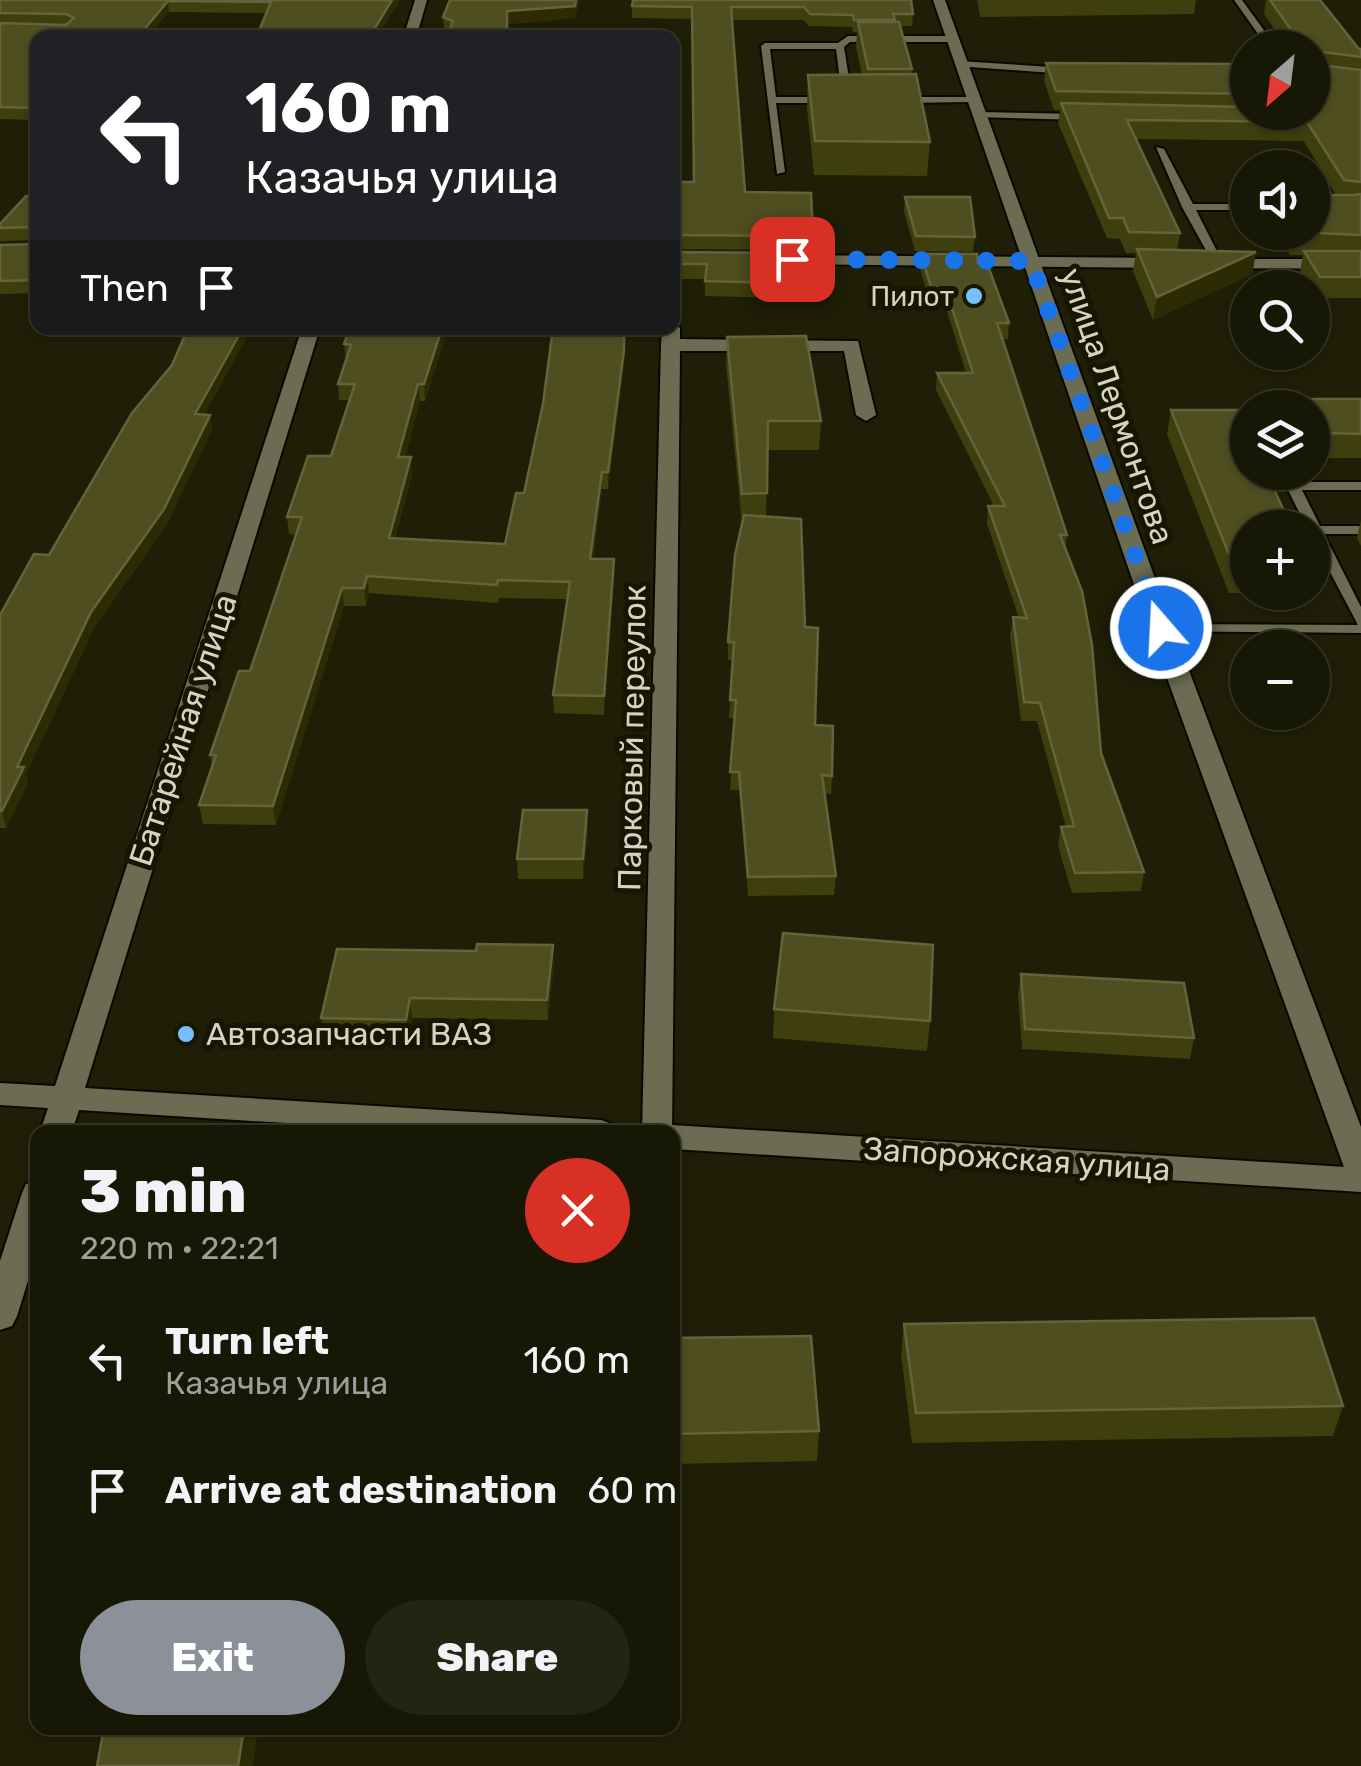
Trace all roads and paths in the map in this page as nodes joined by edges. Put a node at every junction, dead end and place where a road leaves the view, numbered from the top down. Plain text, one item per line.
1 (422, 0) edge
2 (939, 0) edge
3 (1238, 0) edge
4 (411, 30) edge
5 (1260, 30) edge
6 (950, 39) junction
7 (840, 46) junction
8 (959, 64) junction
9 (1072, 72) edge
10 (770, 100) junction
11 (848, 100) junction
12 (866, 100) edge
13 (883, 100) edge
14 (975, 108) junction
15 (1096, 117) edge
16 (1159, 149) edge
17 (780, 172) dead end
18 (1188, 207) junction
19 (1230, 207) edge
20 (752, 258) edge
21 (1031, 261) junction
22 (1199, 263) junction
23 (1361, 264) edge
24 (309, 335) edge
25 (670, 336) edge
26 (866, 415) dead end
27 (1361, 486) edge
28 (1304, 510) edge
29 (1330, 530) edge
30 (1361, 530) edge
31 (1330, 561) edge
32 (1361, 622) edge
33 (1161, 628) junction
34 (1361, 629) edge
35 (0, 1094) edge
36 (67, 1097) junction
37 (58, 1125) edge
38 (493, 1125) edge
39 (658, 1125) edge
40 (680, 1137) edge
41 (1361, 1170) edge
42 (1361, 1180) edge
43 (30, 1220) edge
44 (0, 1316) edge

1 - 4 street
2 - 6 street, улица Лермонтова
3 - 5 lane
6 - 7 lane
6 - 8 street, улица Лермонтова
7 - 10 lane
7 - 11 lane
8 - 9 lane
8 - 14 street, улица Лермонтова
10 - 11 lane
10 - 17 lane
11 - 12 lane
13 - 14 lane
14 - 15 lane
14 - 21 street, улица Лермонтова
16 - 18 lane
18 - 19 lane
18 - 22 lane
20 - 21 street
21 - 22 street
21 - 33 street, улица Лермонтова
22 - 23 street
24 - 36 street, Батарейная улица
25 - 26 street, Парковый переулок
25 - 39 street, Парковый переулок
27 - 28 lane
29 - 30 lane
31 - 32 lane
33 - 34 lane
33 - 41 street, улица Лермонтова
35 - 36 street
36 - 37 street, Батарейная улица
36 - 38 street
40 - 42 street, Запорожская улица
43 - 44 street

